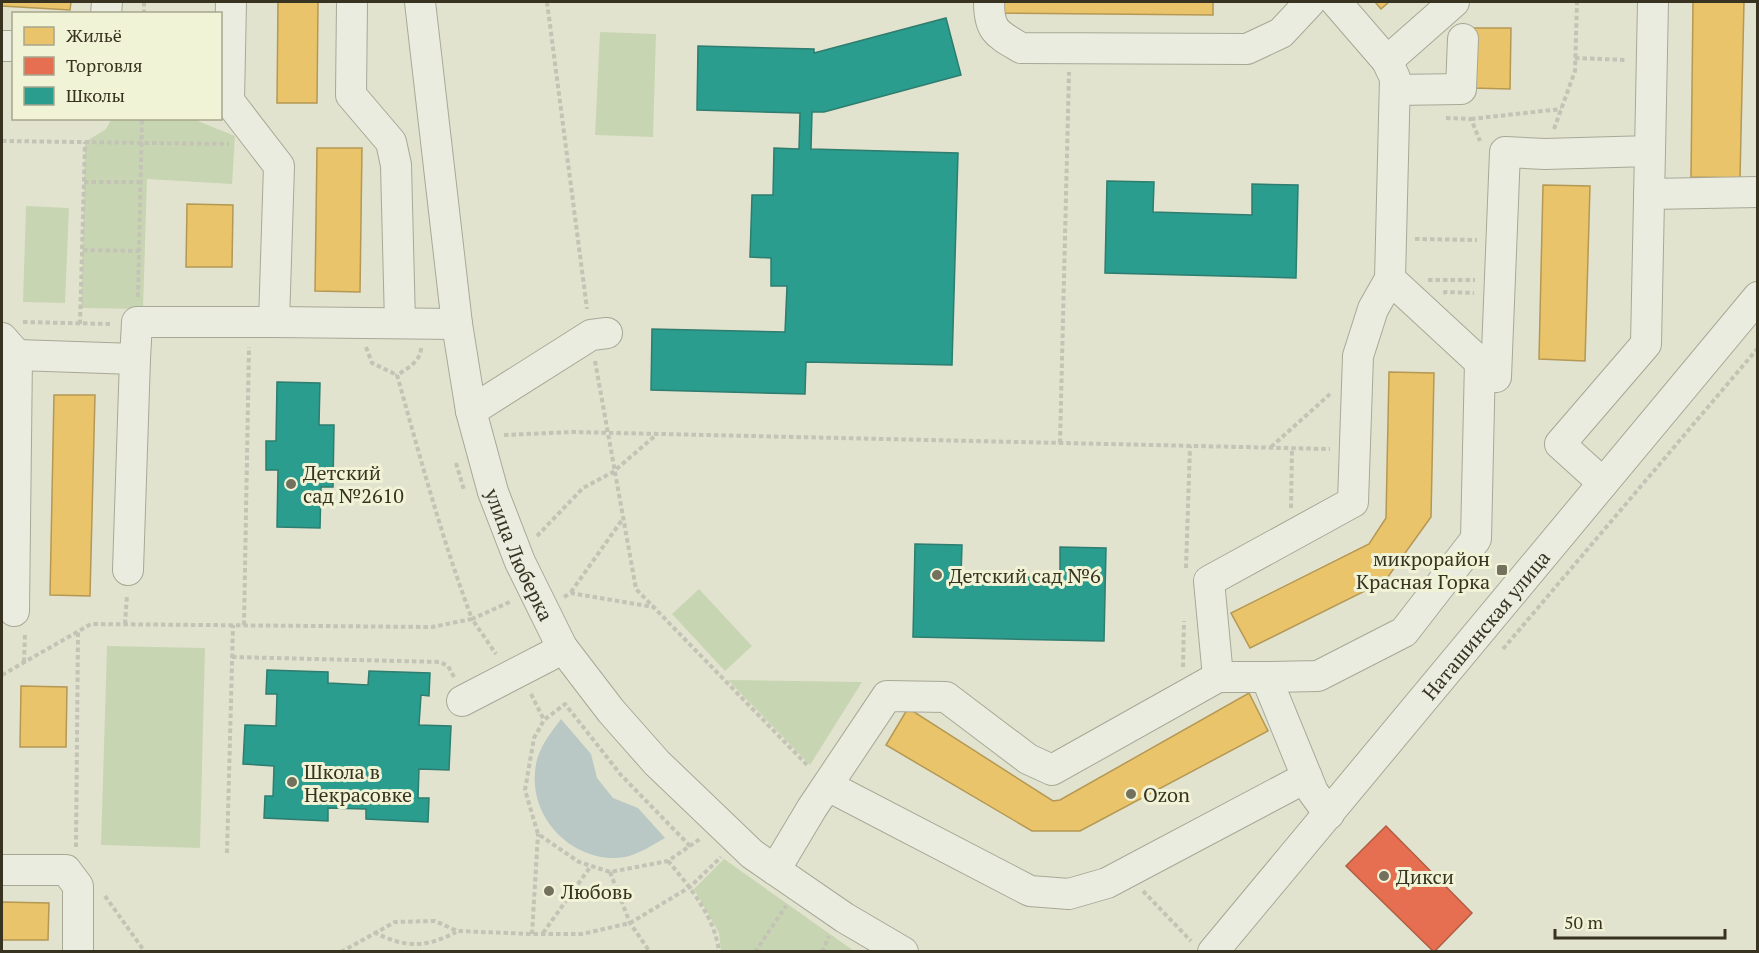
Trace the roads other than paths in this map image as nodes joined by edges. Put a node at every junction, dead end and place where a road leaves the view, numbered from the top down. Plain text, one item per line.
1 (231, 2) edge
2 (352, 2) edge
3 (420, 2) edge
4 (989, 2) edge
5 (1310, 2) edge
6 (1336, 2) edge
7 (1454, 2) edge
8 (1653, 2) edge
9 (1463, 39) dead end
10 (1387, 61) junction
11 (1395, 90) junction
12 (1650, 151) junction
13 (1758, 192) edge
14 (1649, 194) junction
15 (1390, 279) junction
16 (1758, 297) edge
17 (261, 322) junction
18 (411, 323) junction
19 (457, 324) junction
20 (599, 334) road end
21 (14, 338) edge
22 (135, 359) junction
23 (1479, 361) junction
24 (475, 423) junction
25 (1603, 483) junction
26 (128, 570) dead end
27 (14, 611) dead end
28 (562, 647) junction
29 (1218, 677) junction
30 (1266, 677) junction
31 (462, 701) road end
32 (1307, 777) junction
33 (828, 786) junction
34 (1329, 814) junction
35 (2, 870) edge
36 (775, 870) junction
37 (1202, 946) edge
38 (78, 951) edge
39 (903, 951) edge

1 - 17 street
2 - 18 street
3 - 19 street, улица Люберка
4 - 5 street
6 - 10 street
7 - 10 street
8 - 12 street
9 - 11 street
10 - 11 street
11 - 15 street
12 - 14 street
12 - 23 street
13 - 14 street
14 - 25 street
15 - 23 street
15 - 29 street
16 - 25 street, Наташинская улица
17 - 18 street
17 - 22 street
18 - 19 street
19 - 24 street, улица Люберка
20 - 24 street
21 - 22 street
21 - 27 street
22 - 26 street
23 - 30 street
24 - 28 street, улица Люберка
25 - 34 street, Наташинская улица
28 - 31 street
28 - 36 street, улица Люберка
29 - 30 street
29 - 33 street
30 - 32 street
32 - 33 street
32 - 34 street
33 - 36 street
34 - 37 street, Наташинская улица
35 - 38 street
36 - 39 street, улица Люберка

